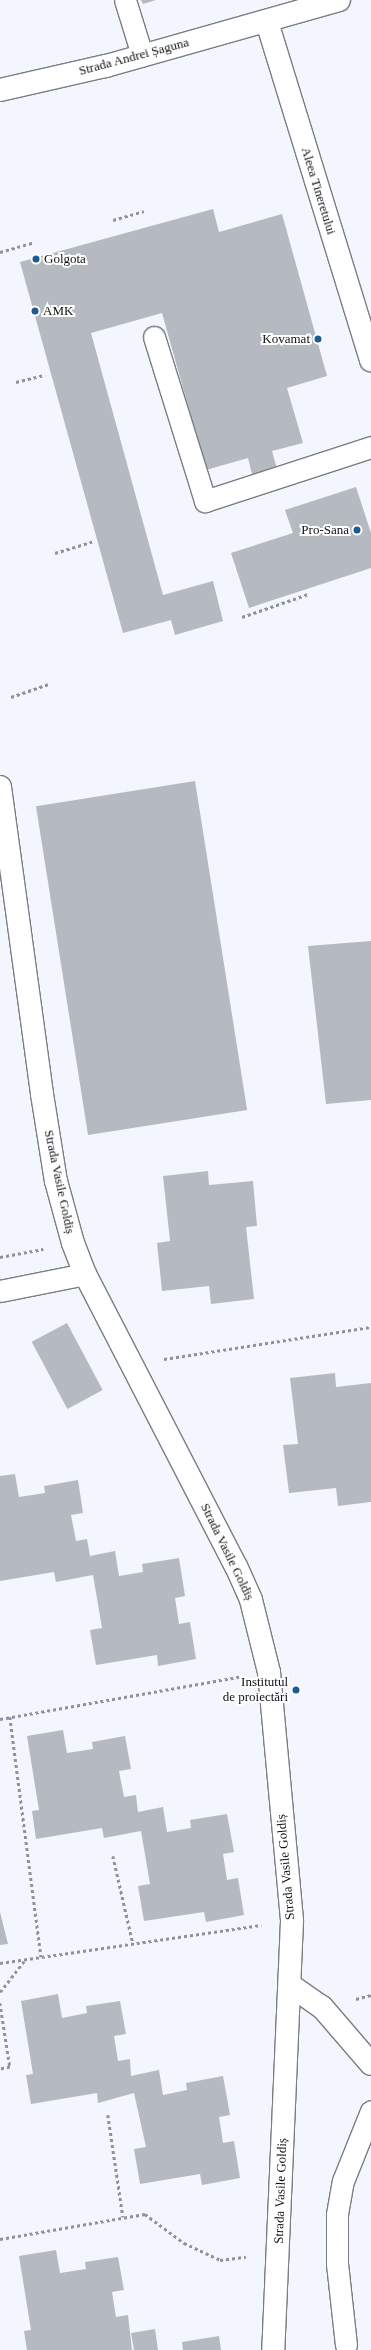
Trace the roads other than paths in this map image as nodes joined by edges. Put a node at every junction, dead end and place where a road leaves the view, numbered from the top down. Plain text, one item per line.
1 (125, 0) edge
2 (339, 0) edge
3 (267, 22) junction
4 (142, 55) junction
5 (0, 90) edge
6 (154, 337) dead end
7 (371, 360) edge
8 (371, 447) edge
9 (0, 787) edge
10 (7, 876) edge
11 (85, 1274) junction
12 (0, 1291) edge
13 (290, 1985) junction
14 (371, 2064) edge
15 (371, 2111) edge
16 (346, 2345) dead end
17 (273, 2350) edge

1 - 4 lane
2 - 3 street, Strada Andrei Șaguna
3 - 4 street, Strada Andrei Șaguna
3 - 7 street, Aleea Tineretului
4 - 5 street, Strada Andrei Șaguna
6 - 8 lane
9 - 10 street, Strada Vasile Goldiș
10 - 11 street, Strada Vasile Goldiș
11 - 12 lane
11 - 13 street, Strada Vasile Goldiș
13 - 14 street
13 - 17 street, Strada Vasile Goldiș
15 - 16 lane

